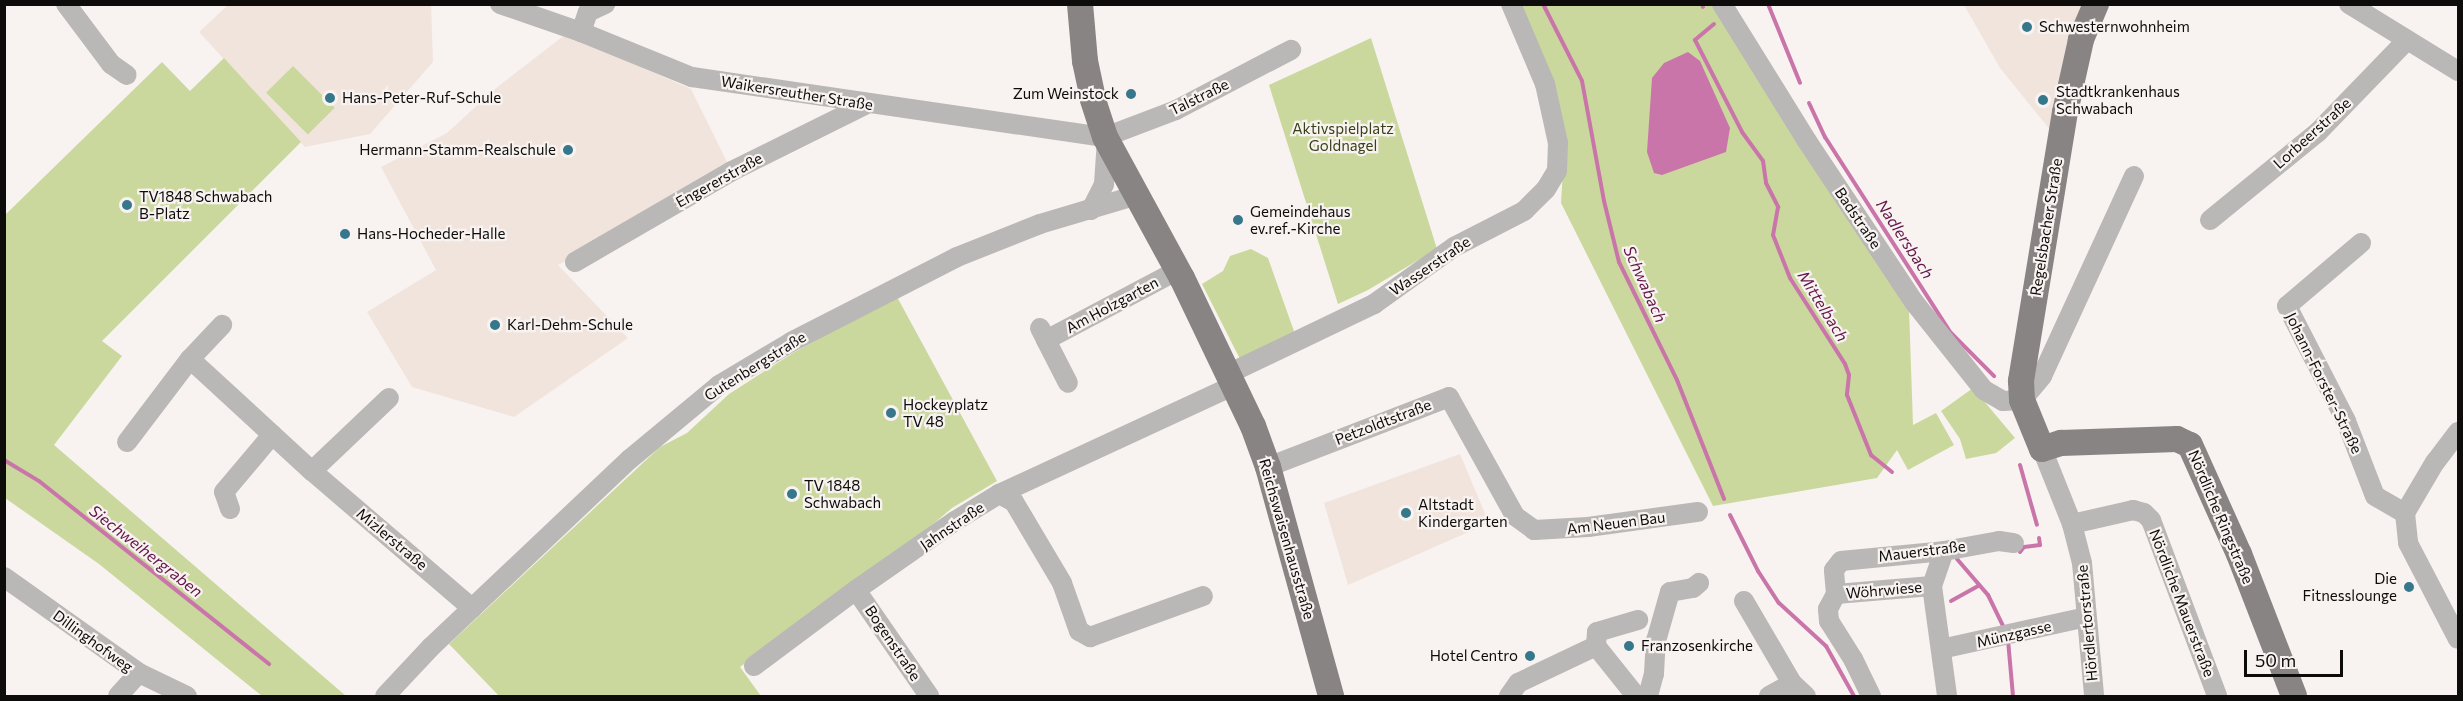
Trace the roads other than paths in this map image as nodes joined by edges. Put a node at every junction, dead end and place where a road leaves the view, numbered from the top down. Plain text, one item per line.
1 (66, 4) edge
2 (500, 4) edge
3 (605, 4) edge
4 (1080, 4) edge
5 (1510, 4) edge
6 (1722, 4) edge
7 (2096, 4) edge
8 (2349, 4) edge
9 (581, 32) junction
10 (2407, 40) junction
11 (1291, 50) dead end
12 (2458, 71) edge
13 (127, 75) dead end
14 (867, 104) junction
15 (1106, 138) junction
16 (2134, 176) dead end
17 (1137, 195) junction
18 (1091, 210) junction
19 (2210, 220) dead end
20 (2361, 243) dead end
21 (575, 262) dead end
22 (1178, 270) junction
23 (222, 325) dead end
24 (190, 358) junction
25 (1232, 379) junction
26 (1068, 383) dead end
27 (390, 398) dead end
28 (2022, 400) junction
29 (2458, 432) edge
30 (272, 435) junction
31 (127, 442) dead end
32 (2042, 449) junction
33 (1268, 468) junction
34 (312, 471) junction
35 (999, 494) junction
36 (230, 509) dead end
37 (1698, 512) dead end
38 (2405, 513) junction
39 (2072, 524) junction
40 (1534, 530) joint
41 (2014, 543) dead end
42 (1944, 551) junction
43 (1834, 570) joint
44 (4, 577) edge
45 (1699, 583) dead end
46 (1932, 586) junction
47 (856, 590) junction
48 (1836, 594) junction
49 (1203, 596) dead end
50 (1744, 601) dead end
51 (472, 608) junction
52 (2086, 617) junction
53 (1638, 620) dead end
54 (2458, 639) edge
55 (1596, 646) junction
56 (1941, 649) junction
57 (754, 666) dead end
58 (139, 673) junction
59 (1799, 690) edge
60 (118, 696) edge
61 (187, 696) edge
62 (385, 696) edge
63 (929, 696) edge
64 (1331, 696) edge
65 (1509, 696) edge
66 (1636, 696) edge
67 (1648, 696) edge
68 (1769, 696) edge
69 (1871, 696) edge
70 (1947, 696) edge
71 (2094, 696) edge
72 (2217, 696) edge
73 (2294, 696) edge

1 - 13 street
2 - 9 street, Waikersreuther Straße
3 - 9 street
4 - 15 main road, Reichswaisenhausstraße
5 - 25 street, Wasserstraße
6 - 28 street, Badstraße
7 - 28 main road, Regelsbacher Straße
8 - 10 street
9 - 14 street, Waikersreuther Straße
10 - 12 street
10 - 19 street, Lorbeerstraße
11 - 15 street, Talstraße
14 - 15 street, Waikersreuther Straße
14 - 21 street, Engererstraße
15 - 17 main road, Reichswaisenhausstraße
15 - 18 street
16 - 28 street
17 - 18 street, Gutenbergstraße
17 - 22 main road, Reichswaisenhausstraße
18 - 51 street, Gutenbergstraße
20 - 38 street, Johann-Forster-Straße
22 - 25 main road, Reichswaisenhausstraße
22 - 26 street, Am Holzgarten
23 - 24 street
24 - 30 street, Mizlerstraße
24 - 31 street
25 - 33 main road, Reichswaisenhausstraße
25 - 35 street
27 - 34 street
28 - 32 main road, Regelsbacher Straße
29 - 38 street
30 - 34 street, Mizlerstraße
30 - 36 street
32 - 39 street, Hördlertorstraße
32 - 73 main road, Nördliche Ringstraße
33 - 40 street, Petzoldtstraße
33 - 64 main road, Reichswaisenhausstraße
34 - 51 street, Mizlerstraße
35 - 47 street, Jahnstraße
35 - 49 street, Jahnstraße
37 - 40 street, Am Neuen Bau
38 - 54 street
39 - 52 street, Hördlertorstraße
39 - 72 street, Nördliche Mauerstraße
41 - 42 street, Mauerstraße
42 - 43 street, Mauerstraße
42 - 46 street
43 - 48 street, Wöhrwiese
44 - 58 street, Dillinghofweg
45 - 67 street
46 - 48 street, Wöhrwiese
46 - 56 street
47 - 57 street, Jahnstraße
47 - 63 street, Bogenstraße
48 - 69 street, Wöhrwiese
50 - 59 street
51 - 62 street, Gutenbergstraße
52 - 56 street, Münzgasse
52 - 71 street, Hördlertorstraße
53 - 55 street
55 - 65 street
55 - 66 street
56 - 70 street
58 - 60 street
58 - 61 street, Dillinghofweg
59 - 68 street

